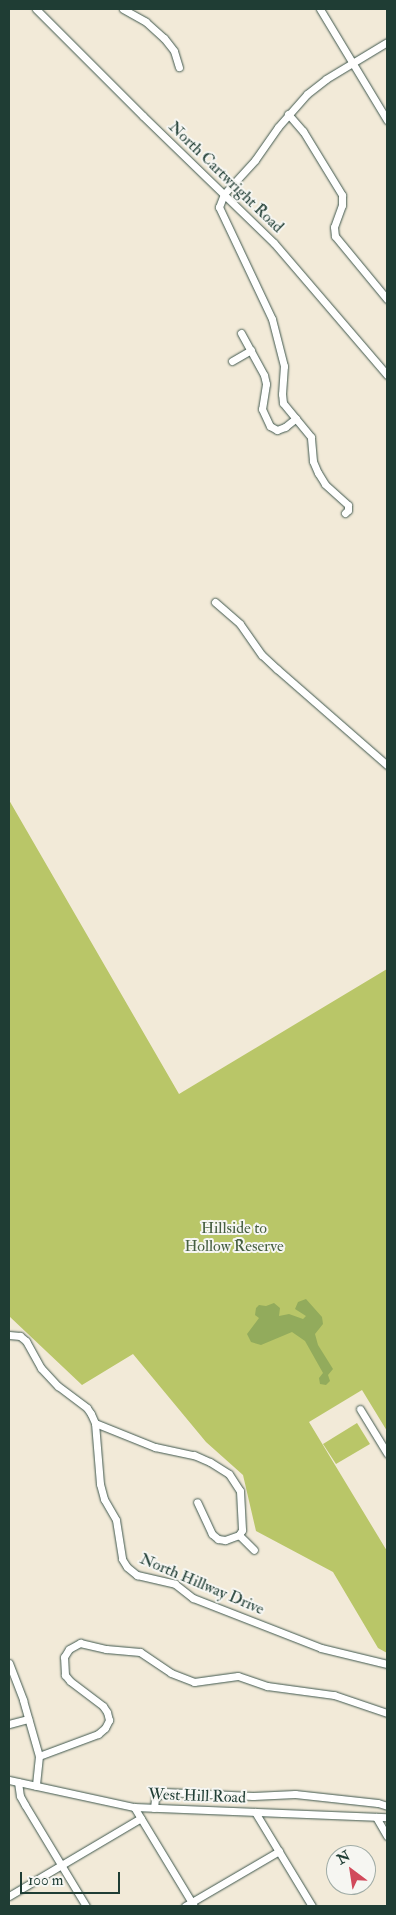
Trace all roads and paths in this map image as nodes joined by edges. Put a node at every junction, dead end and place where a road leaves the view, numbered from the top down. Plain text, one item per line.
1 (36, 9) edge
2 (123, 9) edge
3 (320, 9) edge
4 (387, 42) edge
5 (353, 62) junction
6 (179, 67) dead end
7 (288, 114) junction
8 (387, 120) edge
9 (224, 194) junction
10 (387, 299) edge
11 (240, 333) dead end
12 (251, 350) junction
13 (232, 361) dead end
14 (387, 361) edge
15 (380, 367) junction
16 (387, 374) edge
17 (296, 418) junction
18 (345, 513) dead end
19 (214, 602) dead end
20 (387, 765) edge
21 (9, 1335) edge
22 (360, 1409) dead end
23 (95, 1423) junction
24 (387, 1453) edge
25 (197, 1502) dead end
26 (239, 1535) junction
27 (254, 1550) dead end
28 (9, 1662) edge
29 (387, 1664) edge
30 (387, 1713) edge
31 (28, 1719) junction
32 (9, 1724) edge
33 (39, 1756) junction
34 (9, 1780) edge
35 (18, 1782) junction
36 (36, 1786) junction
37 (387, 1806) edge
38 (134, 1807) junction
39 (154, 1808) junction
40 (255, 1812) junction
41 (376, 1817) junction
42 (387, 1817) edge
43 (141, 1818) junction
44 (387, 1836) edge
45 (279, 1851) junction
46 (61, 1865) junction
47 (9, 1896) edge
48 (190, 1905) edge
49 (86, 1906) edge
50 (312, 1906) edge

1 - 9 street, North Cartwright Road
2 - 6 street
3 - 5 street
4 - 5 street
5 - 7 street
5 - 8 street
7 - 9 street
7 - 10 street
9 - 15 street, North Cartwright Road
9 - 17 street
11 - 12 street
12 - 13 street
12 - 17 street
14 - 15 street
15 - 16 street, North Cartwright Road
17 - 18 street
19 - 20 street
21 - 23 street
22 - 24 street
23 - 26 street
23 - 29 street, North Hillway Drive
25 - 26 street
26 - 27 street
28 - 31 street
30 - 33 street
31 - 32 street
31 - 33 street
33 - 36 street
34 - 35 street, West Hill Road
35 - 36 street, West Hill Road
35 - 46 street
36 - 38 street, West Hill Road
37 - 39 street
38 - 39 street, West Hill Road
38 - 43 street
39 - 40 street, West Hill Road
40 - 41 street, West Hill Road
40 - 45 street
41 - 42 street, West Hill Road
41 - 44 street
43 - 46 street
43 - 48 street
45 - 48 street
45 - 50 street
46 - 47 street
46 - 49 street

